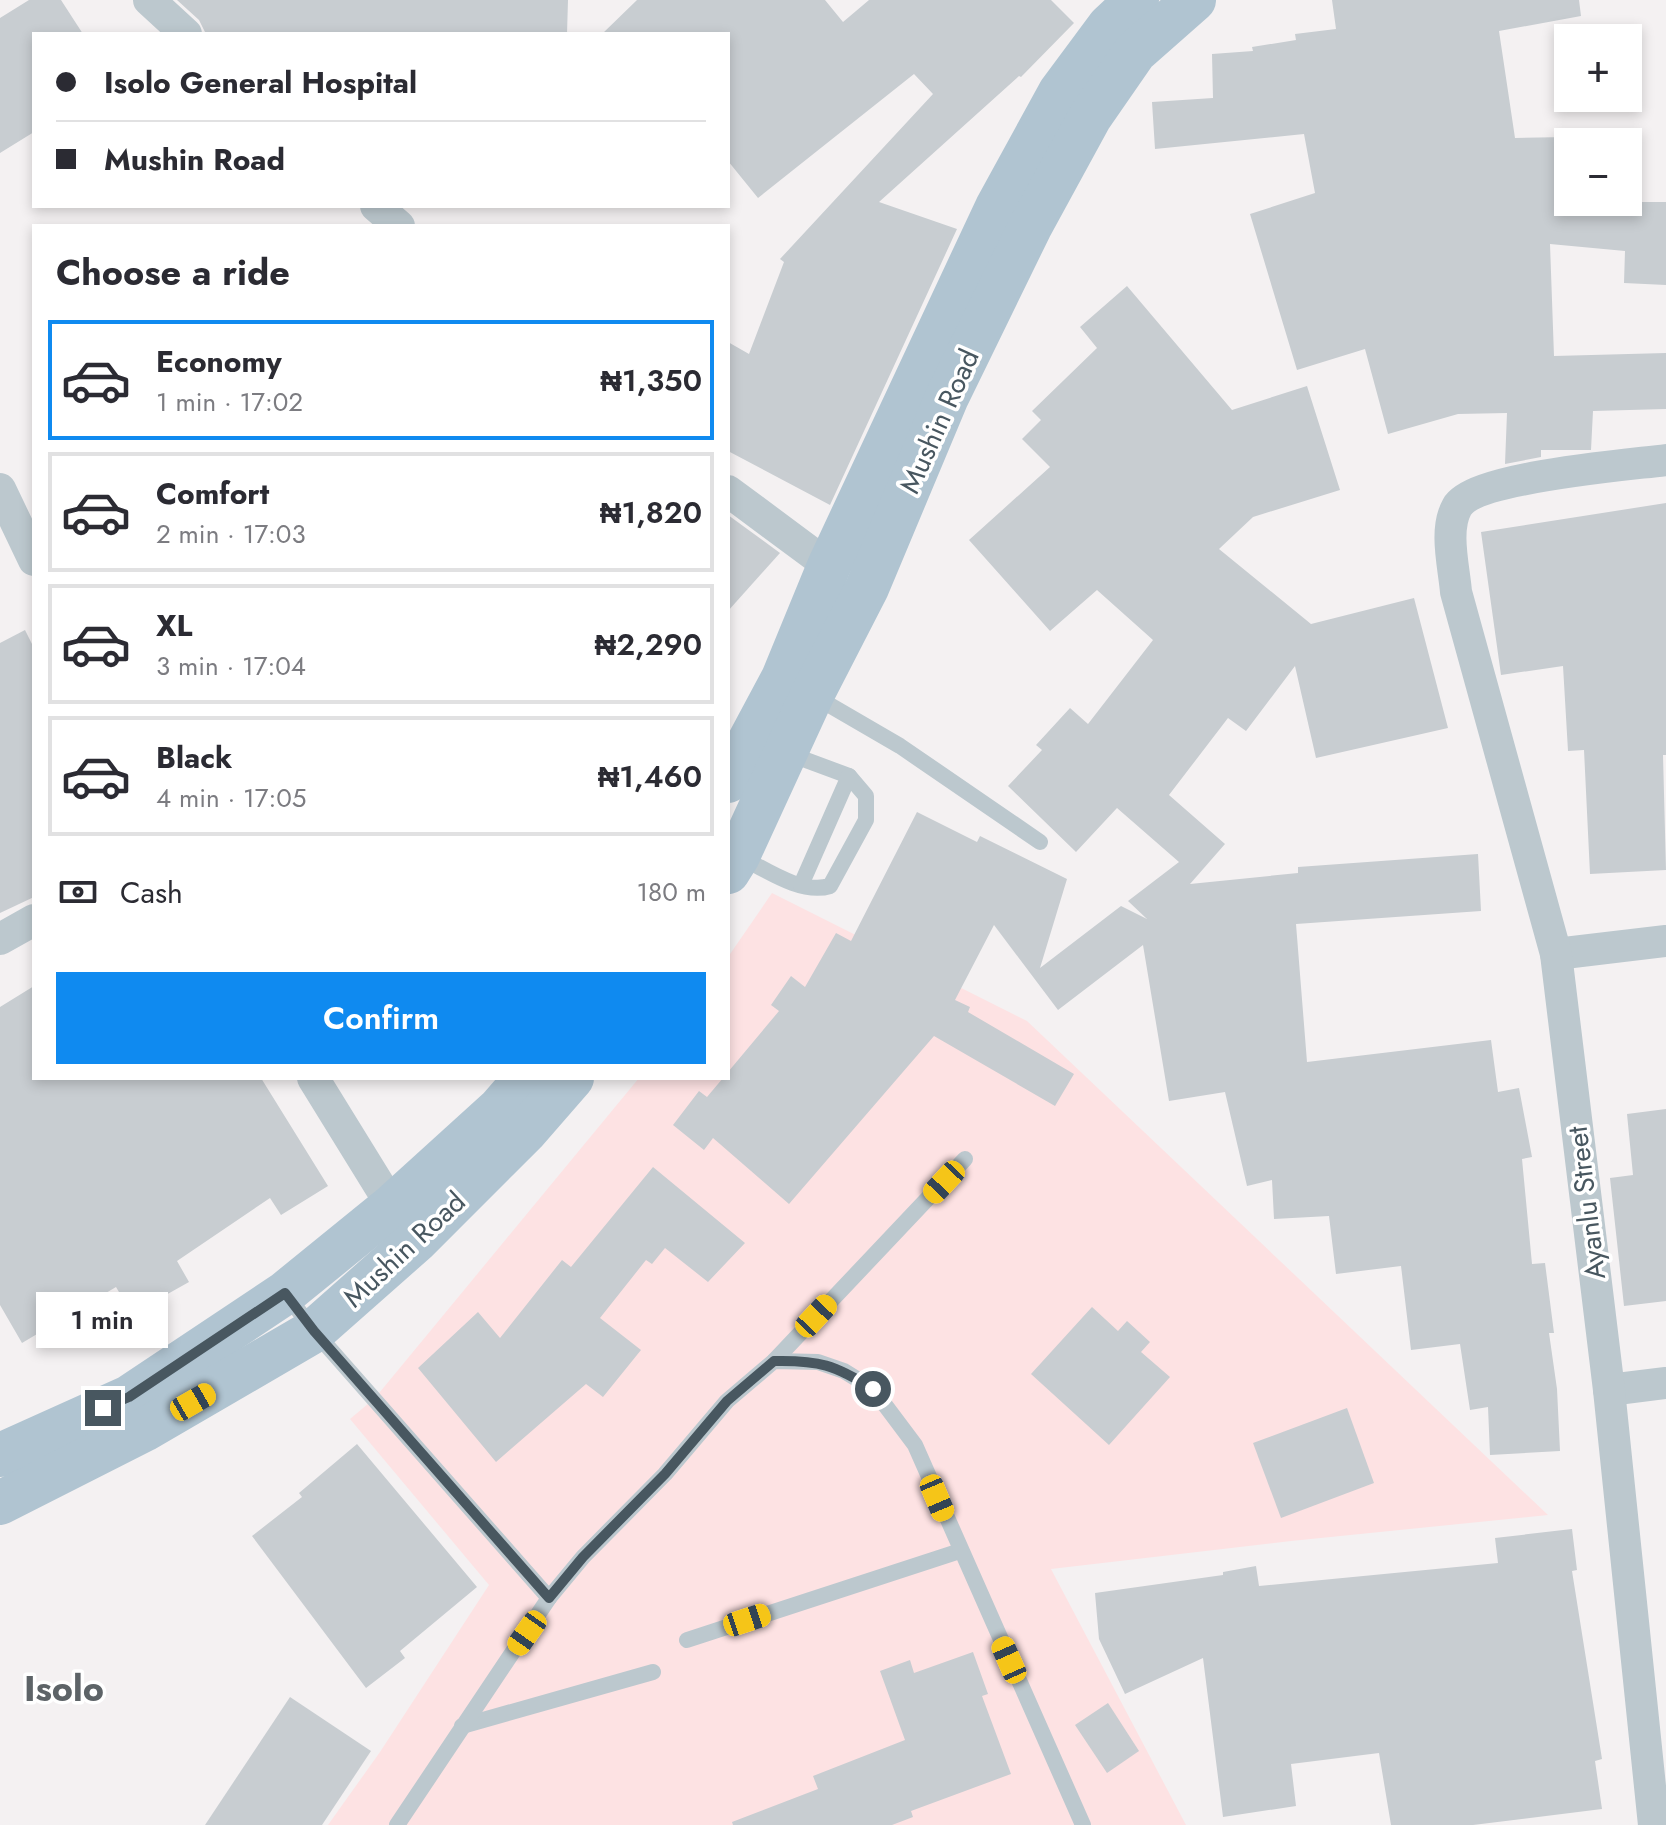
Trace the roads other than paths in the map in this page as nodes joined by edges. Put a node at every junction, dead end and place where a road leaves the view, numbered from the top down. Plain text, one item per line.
1 (149, 0) edge
2 (1137, 0) edge
3 (1194, 0) edge
4 (184, 32) edge
5 (378, 208) edge
6 (397, 224) edge
7 (1666, 460) edge
8 (0, 489) edge
9 (730, 492) edge
10 (32, 556) edge
11 (829, 566) junction
12 (812, 695) junction
13 (787, 753) junction
14 (849, 776) junction
15 (730, 777) edge
16 (1040, 842) dead end
17 (733, 864) edge
18 (801, 885) junction
19 (32, 921) edge
20 (0, 939) edge
21 (1666, 941) edge
22 (1556, 954) junction
23 (314, 1080) edge
24 (524, 1080) edge
25 (570, 1080) edge
26 (965, 1159) dead end
27 (392, 1206) junction
28 (285, 1293) junction
29 (314, 1331) junction
30 (774, 1361) junction
31 (1666, 1383) edge
32 (1609, 1390) junction
33 (0, 1455) edge
34 (0, 1503) edge
35 (960, 1551) junction
36 (549, 1598) junction
37 (687, 1640) dead end
38 (653, 1672) dead end
39 (462, 1726) junction
40 (397, 1825) edge
41 (1083, 1825) edge
42 (1654, 1825) edge

1 - 4 street
2 - 11 main road, Mushin Road
3 - 12 main road, Mushin Road
5 - 6 street
7 - 22 street, Ayanlu Street
8 - 10 street
9 - 11 street
11 - 15 main road, Mushin Road
12 - 13 main road, Mushin Road
12 - 16 lane
13 - 14 lane
13 - 17 main road, Mushin Road
14 - 18 lane
14 - 18 lane
17 - 18 lane
19 - 20 street
21 - 22 street
22 - 32 street, Ayanlu Street
23 - 27 street
24 - 27 main road, Mushin Road
25 - 29 main road, Mushin Road
26 - 30 lane
27 - 28 main road, Mushin Road
28 - 29 lane
28 - 33 main road, Mushin Road
29 - 34 main road, Mushin Road
29 - 36 lane
30 - 35 lane
30 - 36 lane
31 - 32 street
32 - 42 street, Ayanlu Street
35 - 37 lane
35 - 41 lane
36 - 39 lane
38 - 39 lane
39 - 40 lane

